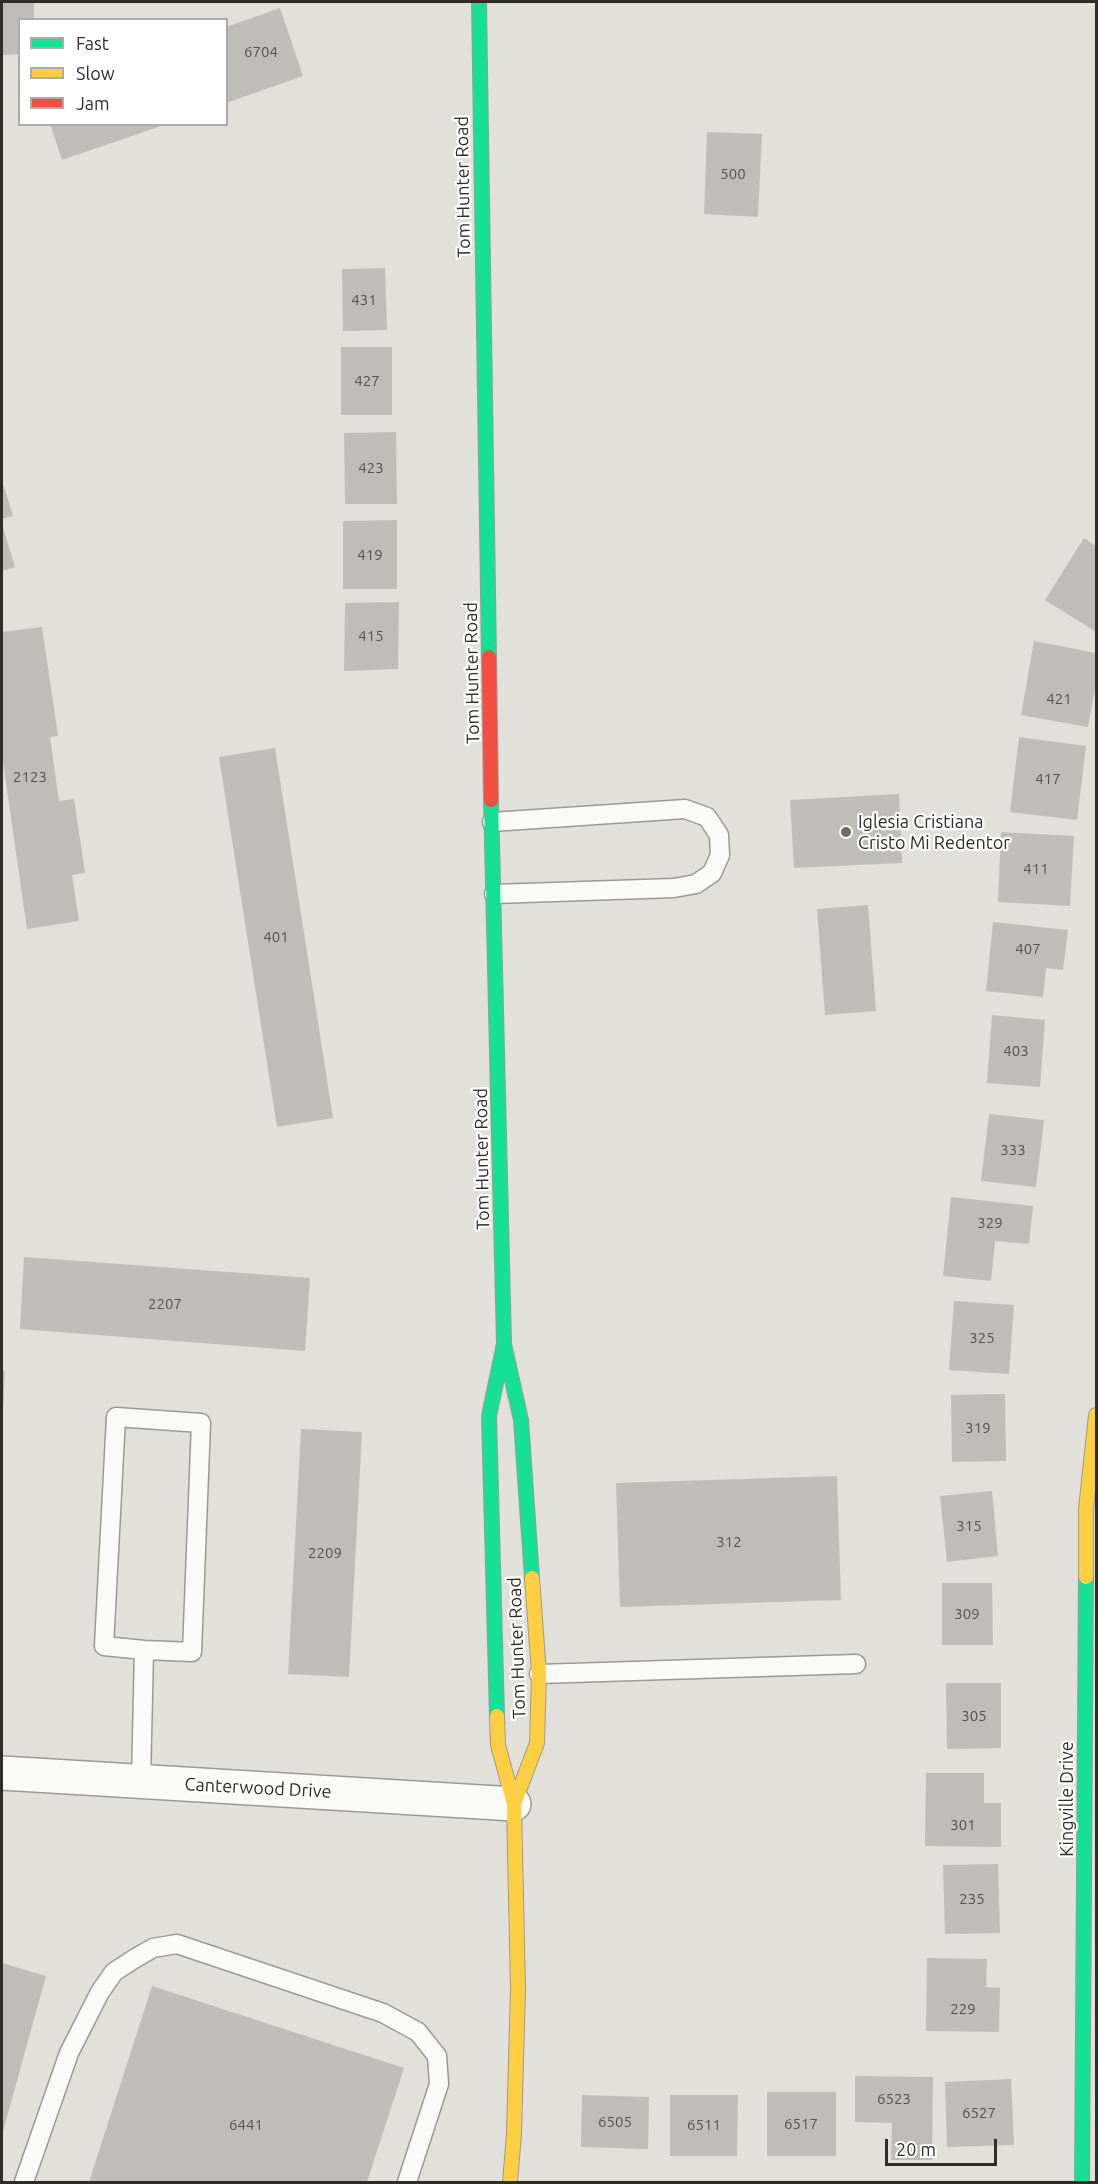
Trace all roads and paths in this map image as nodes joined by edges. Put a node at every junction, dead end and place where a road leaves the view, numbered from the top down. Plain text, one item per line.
1 (479, 2) edge
2 (492, 822) junction
3 (494, 894) junction
4 (504, 1344) junction
5 (1096, 1415) edge
6 (144, 1650) junction
7 (856, 1664) dead end
8 (539, 1674) junction
9 (2, 1773) edge
10 (141, 1781) junction
11 (513, 1804) junction
12 (1091, 1842) edge
13 (24, 2182) edge
14 (407, 2182) edge
15 (510, 2182) edge
16 (1082, 2182) edge

1 - 2 street, Tom Hunter Road
2 - 3 street, Tom Hunter Road
2 - 3 lane
3 - 4 street, Tom Hunter Road
4 - 8 street, Tom Hunter Road
4 - 11 street, Tom Hunter Road
5 - 12 street, Kingville Drive
6 - 6 lane
6 - 10 lane
7 - 8 lane
8 - 11 street, Tom Hunter Road
9 - 10 street, Canterwood Drive
10 - 11 street, Canterwood Drive
11 - 15 street, Tom Hunter Road
12 - 16 street, Kingville Drive
13 - 14 lane

